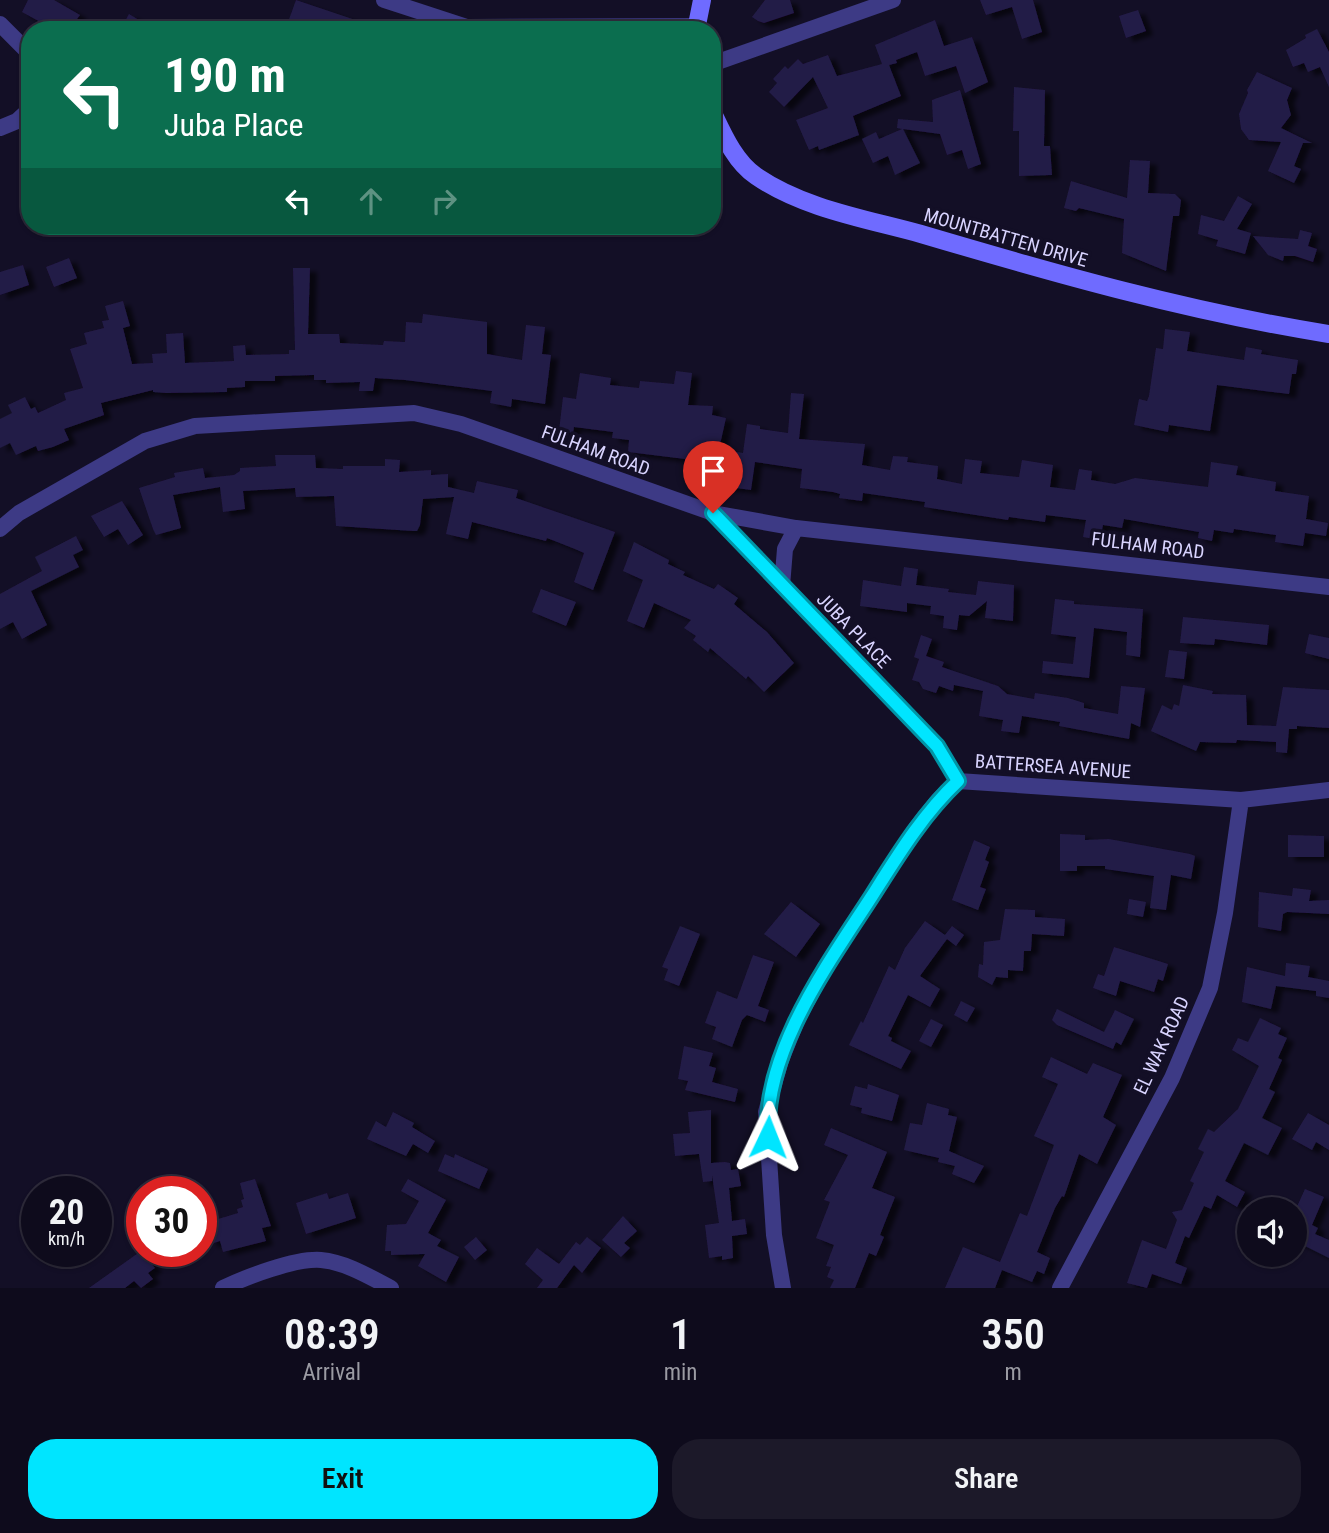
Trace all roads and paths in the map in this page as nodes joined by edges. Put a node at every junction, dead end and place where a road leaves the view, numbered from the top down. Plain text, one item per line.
1 (384, 0) edge
2 (702, 0) edge
3 (893, 0) edge
4 (449, 21) edge
5 (698, 21) edge
6 (0, 24) edge
7 (21, 45) edge
8 (721, 61) edge
9 (21, 117) edge
10 (721, 127) edge
11 (0, 128) edge
12 (1329, 334) edge
13 (713, 513) junction
14 (796, 528) junction
15 (0, 529) edge
16 (782, 586) junction
17 (1329, 587) edge
18 (958, 781) junction
19 (1329, 790) edge
20 (1241, 800) junction
21 (223, 1288) edge
22 (391, 1288) edge
23 (783, 1288) edge
24 (1060, 1288) edge

1 - 4 street
2 - 5 main road
3 - 8 street
6 - 7 street
9 - 11 street
10 - 12 main road, MOUNTBATTEN DRIVE
13 - 14 street, FULHAM ROAD
13 - 15 street, FULHAM ROAD
13 - 16 street, JUBA PLACE
14 - 16 street
14 - 17 street, FULHAM ROAD
16 - 18 street, JUBA PLACE
18 - 20 street, BATTERSEA AVENUE
18 - 23 street, BATTERSEA AVENUE
19 - 20 street, BATTERSEA AVENUE
20 - 24 street, EL WAK ROAD
21 - 22 street

